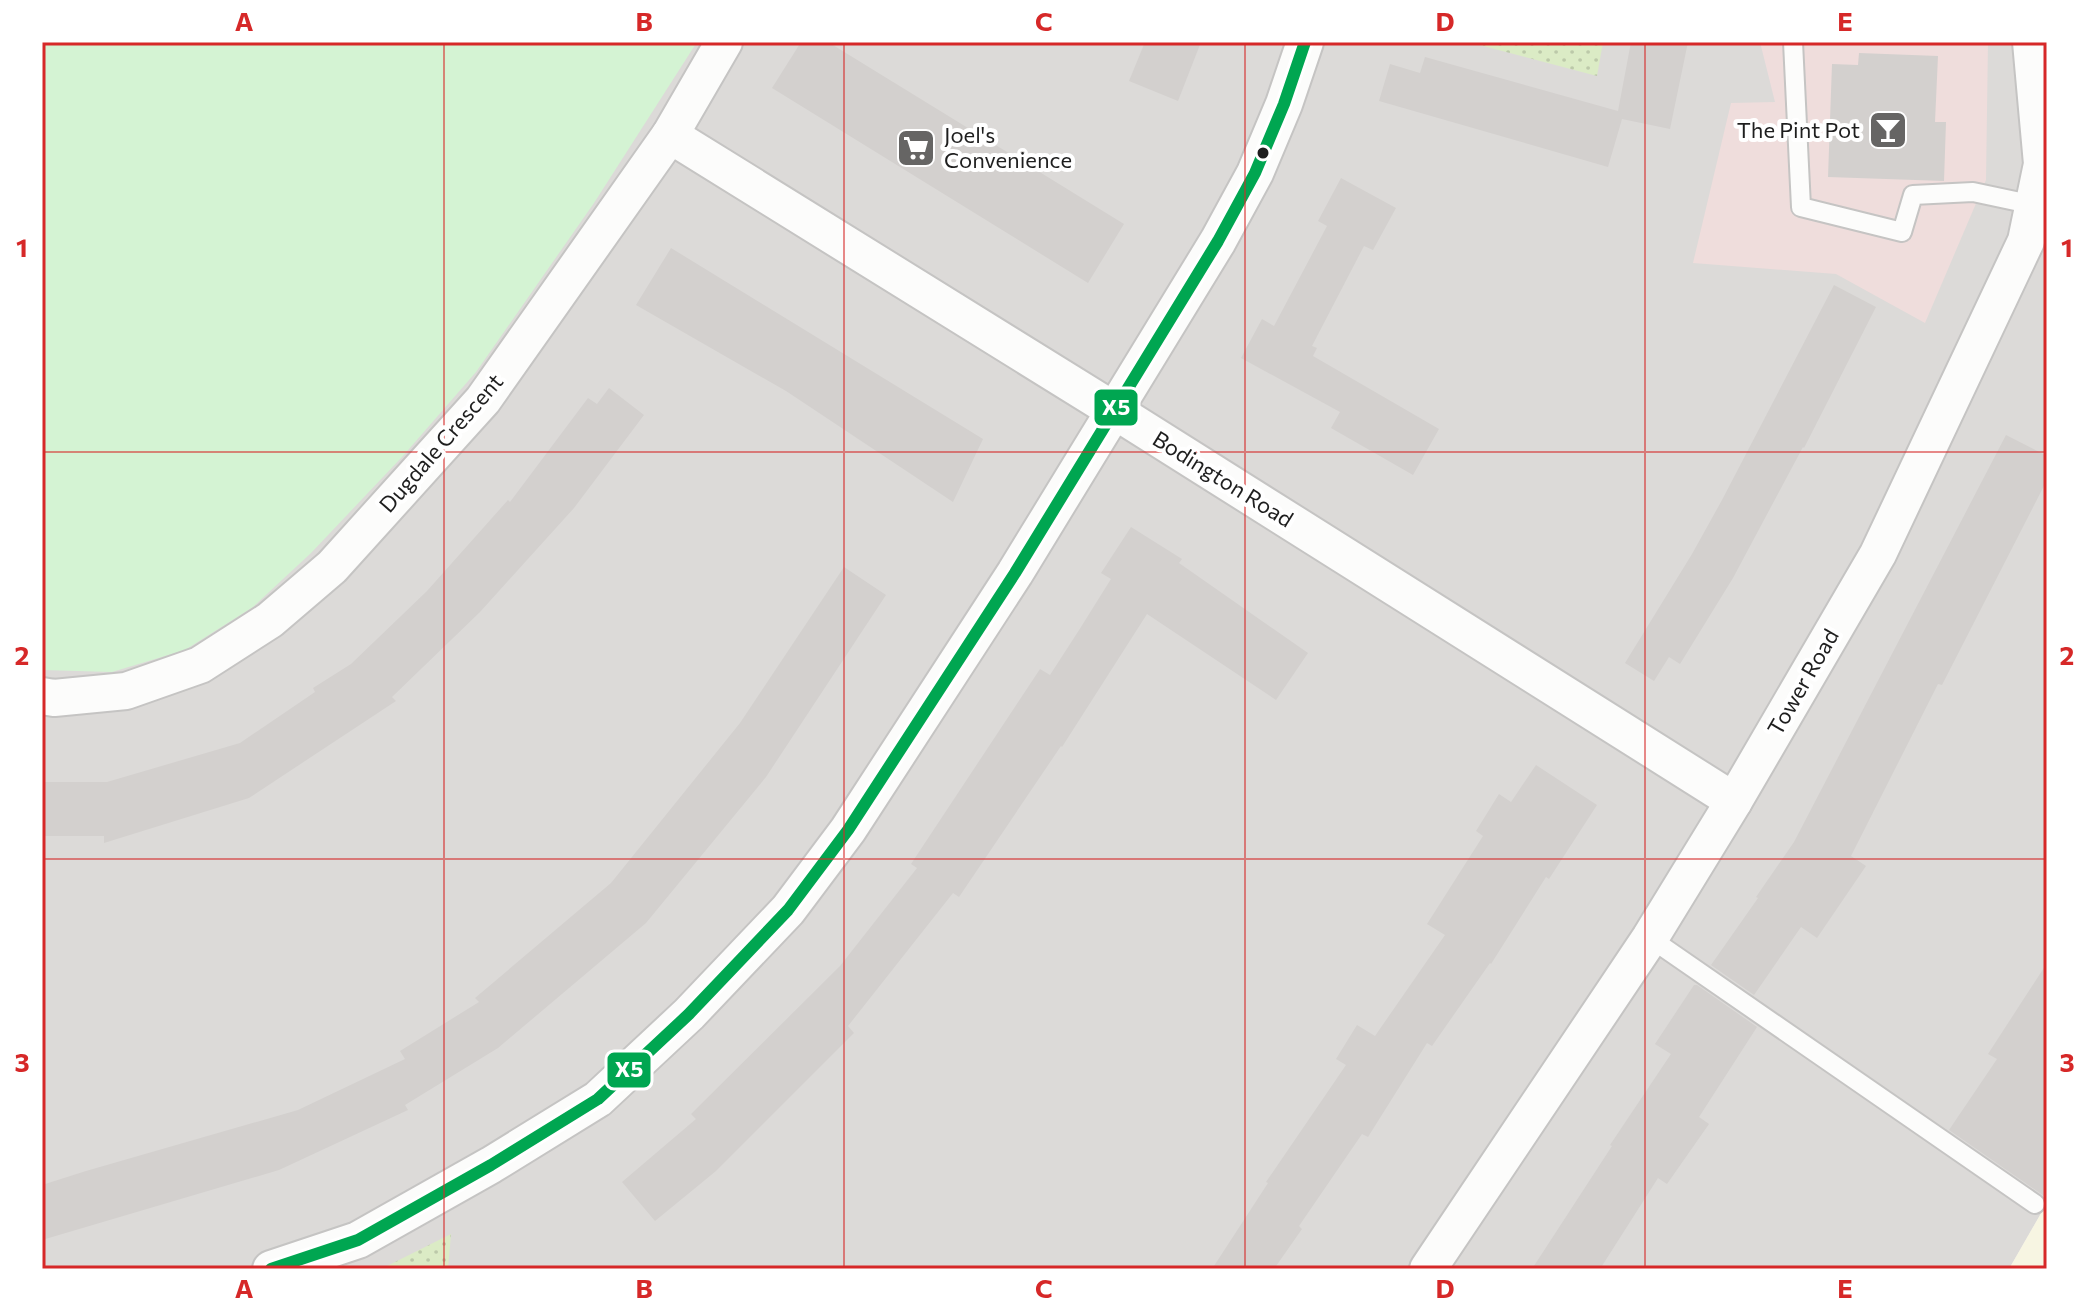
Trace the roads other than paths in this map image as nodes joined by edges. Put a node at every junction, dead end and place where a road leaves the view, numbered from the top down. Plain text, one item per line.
1 (724, 42) edge
2 (1305, 42) edge
3 (1793, 42) edge
4 (2031, 42) edge
5 (670, 135) junction
6 (2044, 164) edge
7 (2034, 205) junction
8 (1115, 411) junction
9 (42, 696) edge
10 (1734, 801) junction
11 (1650, 938) junction
12 (2035, 1204) dead end
13 (271, 1269) edge
14 (1428, 1269) edge

1 - 5 street, Dugdale Crescent
2 - 8 street
3 - 7 lane
4 - 6 street, Tower Road
5 - 8 street, Bodington Road
5 - 9 street, Dugdale Crescent
6 - 7 street, Tower Road
7 - 10 street, Tower Road
8 - 10 street, Bodington Road
8 - 13 street
10 - 11 street, Tower Road
11 - 12 lane
11 - 14 street, Tower Road

